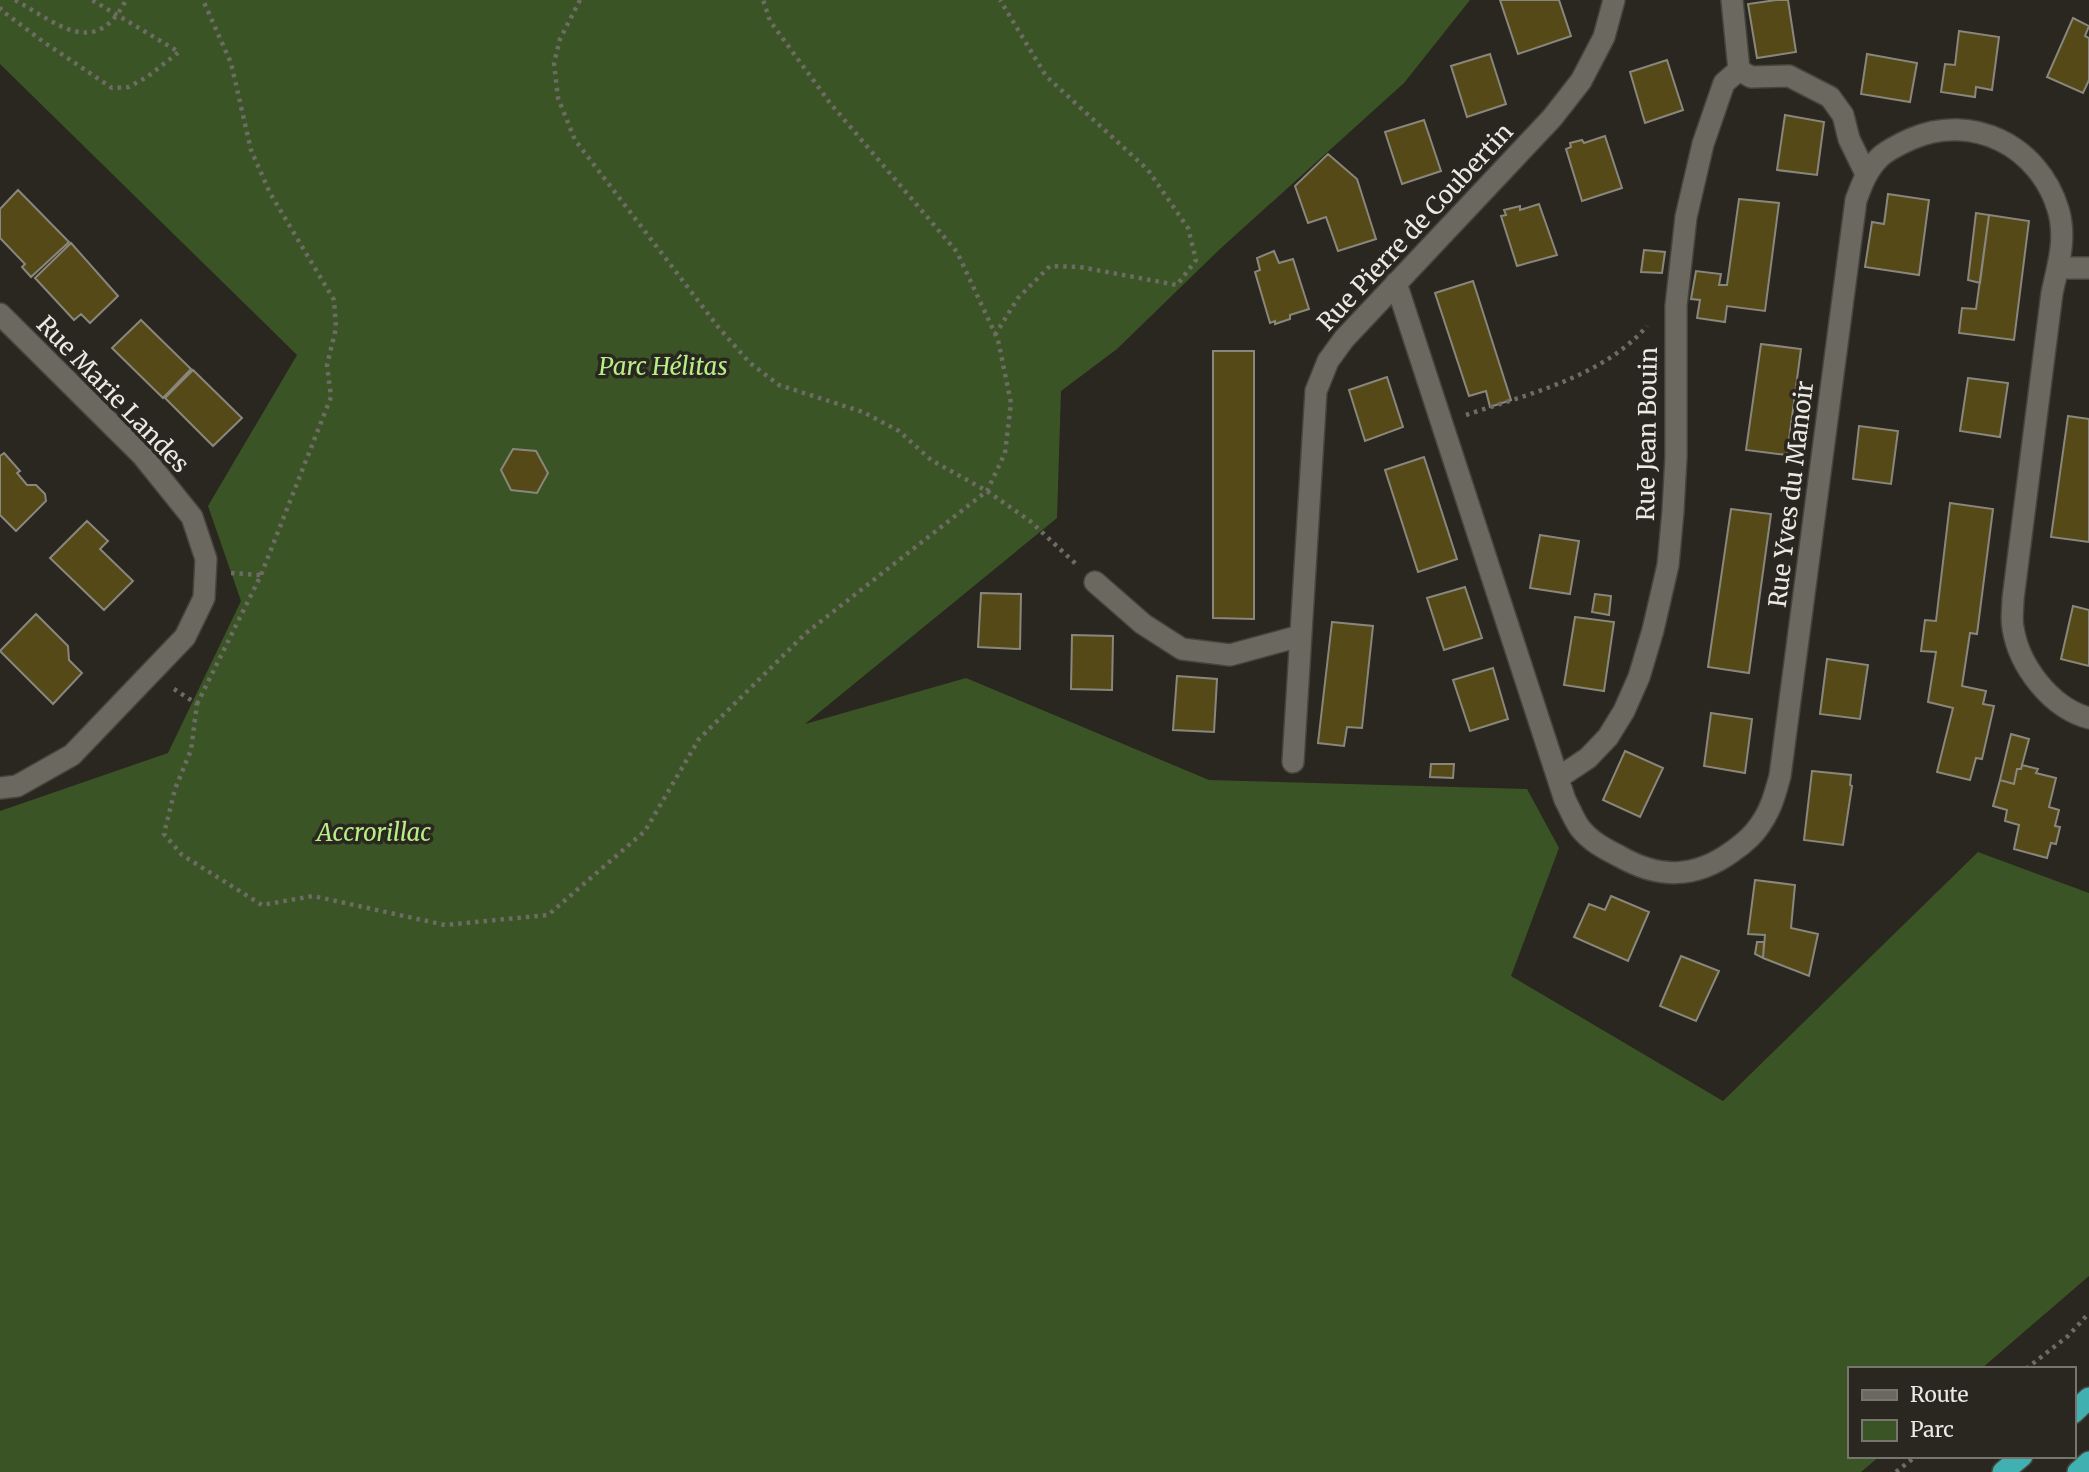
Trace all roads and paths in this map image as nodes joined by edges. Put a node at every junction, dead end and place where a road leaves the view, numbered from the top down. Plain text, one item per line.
1 (15, 0) edge
2 (92, 0) edge
3 (126, 0) edge
4 (203, 0) edge
5 (580, 0) edge
6 (763, 0) edge
7 (1000, 0) edge
8 (1614, 0) edge
9 (1732, 0) edge
10 (0, 7) edge
11 (117, 15) junction
12 (1739, 70) junction
13 (1866, 174) junction
14 (2058, 268) junction
15 (2089, 268) edge
16 (1396, 284) junction
17 (1678, 291) junction
18 (0, 314) edge
19 (995, 335) junction
20 (1442, 424) junction
21 (987, 491) junction
22 (1096, 582) joint
23 (1300, 636) junction
24 (152, 674) junction
25 (197, 704) junction
26 (2089, 718) edge
27 (1293, 762) dead end
28 (1558, 778) junction
29 (0, 788) edge
30 (2089, 1313) edge
31 (2028, 1367) edge
32 (2089, 1398) edge
33 (2075, 1411) edge
34 (1914, 1458) edge
35 (2020, 1458) edge
36 (2089, 1462) edge
37 (1896, 1472) edge
38 (2003, 1472) edge
39 (2078, 1472) edge

1 - 11 path
2 - 11 path
3 - 11 path
4 - 25 path
5 - 21 path
6 - 19 path
7 - 19 path
8 - 16 street, Rue Pierre de Coubertin
9 - 12 street
10 - 11 path
12 - 13 street
12 - 17 street, Rue Jean Bouin
13 - 14 street, Rue Yves du Manoir
13 - 28 street, Rue Yves du Manoir
14 - 15 street
14 - 26 street, Rue Yves du Manoir
16 - 20 street, Rue Yves du Manoir
16 - 23 street, Rue Pierre de Coubertin
17 - 20 path
17 - 28 street, Rue Jean Bouin
18 - 24 street, Rue Marie Landes
19 - 21 path
20 - 28 street, Rue Yves du Manoir
21 - 22 path
21 - 25 path
22 - 23 street
23 - 27 street, Rue Pierre de Coubertin
24 - 25 path
24 - 29 street, Rue Marie Landes
30 - 31 path
32 - 33 highway
34 - 37 path
35 - 38 highway
36 - 39 highway

